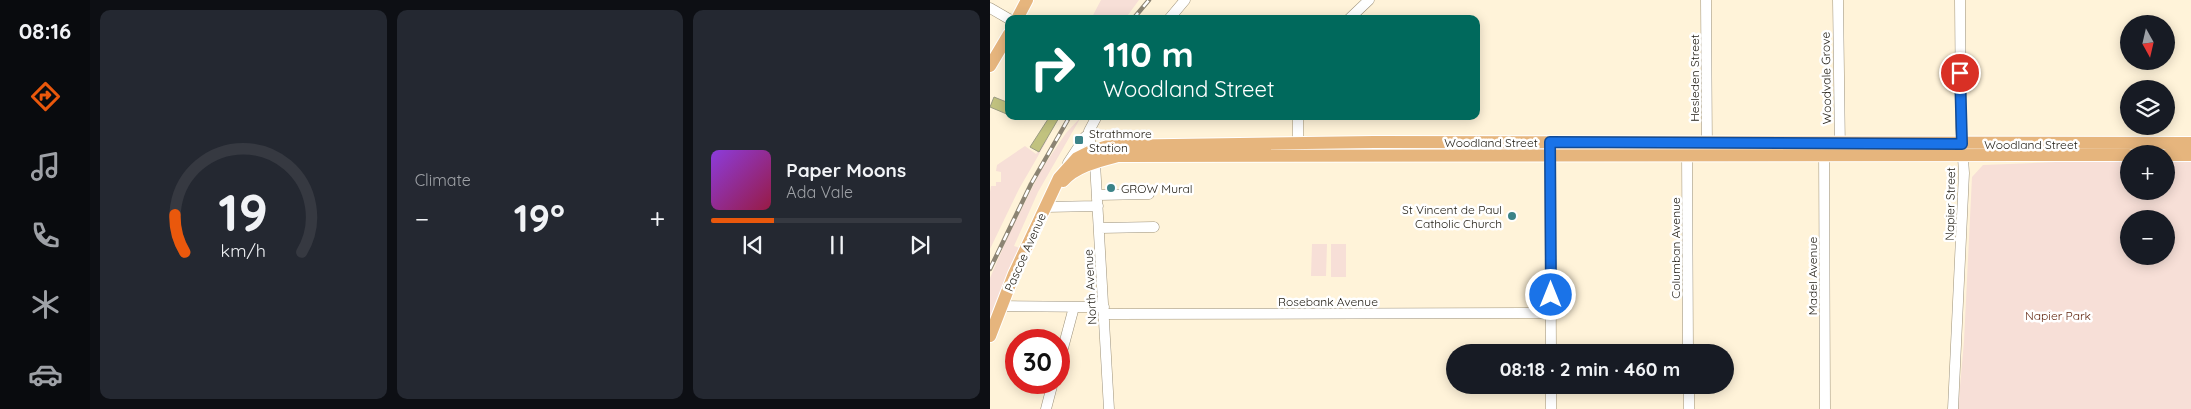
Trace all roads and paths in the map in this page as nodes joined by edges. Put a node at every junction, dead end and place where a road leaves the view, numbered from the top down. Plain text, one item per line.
1 (1028, 0) edge
2 (1185, 0) edge
3 (1369, 0) edge
4 (1706, 0) edge
5 (1838, 0) edge
6 (1960, 0) edge
7 (990, 8) edge
8 (1019, 15) edge
9 (1172, 15) edge
10 (1354, 15) edge
11 (1005, 17) edge
12 (1005, 41) edge
13 (990, 66) edge
14 (1094, 120) edge
15 (1298, 120) edge
16 (1089, 134) junction
17 (1550, 142) junction
18 (2191, 143) edge
19 (2175, 145) edge
20 (1687, 149) junction
21 (1706, 149) junction
22 (1824, 149) junction
23 (1840, 149) junction
24 (1298, 150) junction
25 (1962, 150) junction
26 (2120, 151) edge
27 (2191, 154) edge
28 (2175, 155) edge
29 (1550, 156) junction
30 (1093, 157) junction
31 (1065, 170) junction
32 (1149, 194) dead end
33 (1098, 195) junction
34 (1048, 202) junction
35 (1098, 206) junction
36 (1100, 228) junction
37 (1154, 228) dead end
38 (1001, 306) junction
39 (1074, 307) junction
40 (1104, 310) junction
41 (1551, 313) junction
42 (1068, 329) edge
43 (990, 336) edge
44 (1551, 344) edge
45 (1688, 344) edge
46 (1050, 394) edge
47 (1551, 394) edge
48 (1688, 394) edge
49 (1046, 409) edge
50 (1109, 409) edge
51 (1551, 409) edge
52 (1689, 409) edge
53 (1825, 409) edge
54 (1953, 409) edge

1 - 8 main road
2 - 9 street
3 - 10 street
4 - 21 street, Hesleden Street
5 - 23 street, Woodvale Grove
6 - 25 street, Napier Street
7 - 11 street
12 - 13 main road
14 - 16 street
15 - 24 street
16 - 30 street, North Avenue
16 - 31 street
17 - 20 main road, Woodland Street
17 - 24 main road, Woodland Street
17 - 29 street
18 - 19 main road, Woodland Street
20 - 21 main road, Woodland Street
20 - 29 main road, Woodland Street
20 - 45 street, Columban Avenue
21 - 22 main road, Woodland Street
22 - 23 main road, Woodland Street
22 - 53 street, Madel Avenue
23 - 25 main road, Woodland Street
24 - 29 main road, Woodland Street
24 - 30 main road, Woodland Street
25 - 26 main road, Woodland Street
25 - 54 street, Napier Street
27 - 28 main road
29 - 41 street
30 - 31 main road, Pascoe Avenue
30 - 33 street, North Avenue
30 - 34 main road, Pascoe Avenue
31 - 34 main road, Pascoe Avenue
32 - 33 street
33 - 35 street, North Avenue
34 - 35 street
34 - 38 main road, Pascoe Avenue
35 - 36 street, North Avenue
36 - 37 street
36 - 40 street, North Avenue
38 - 39 street, Rosebank Avenue
38 - 43 main road, Pascoe Avenue
39 - 40 street, Rosebank Avenue
39 - 42 street
40 - 41 street, Rosebank Avenue
40 - 50 street, North Avenue
41 - 44 street
46 - 49 street
47 - 51 street
48 - 52 street

